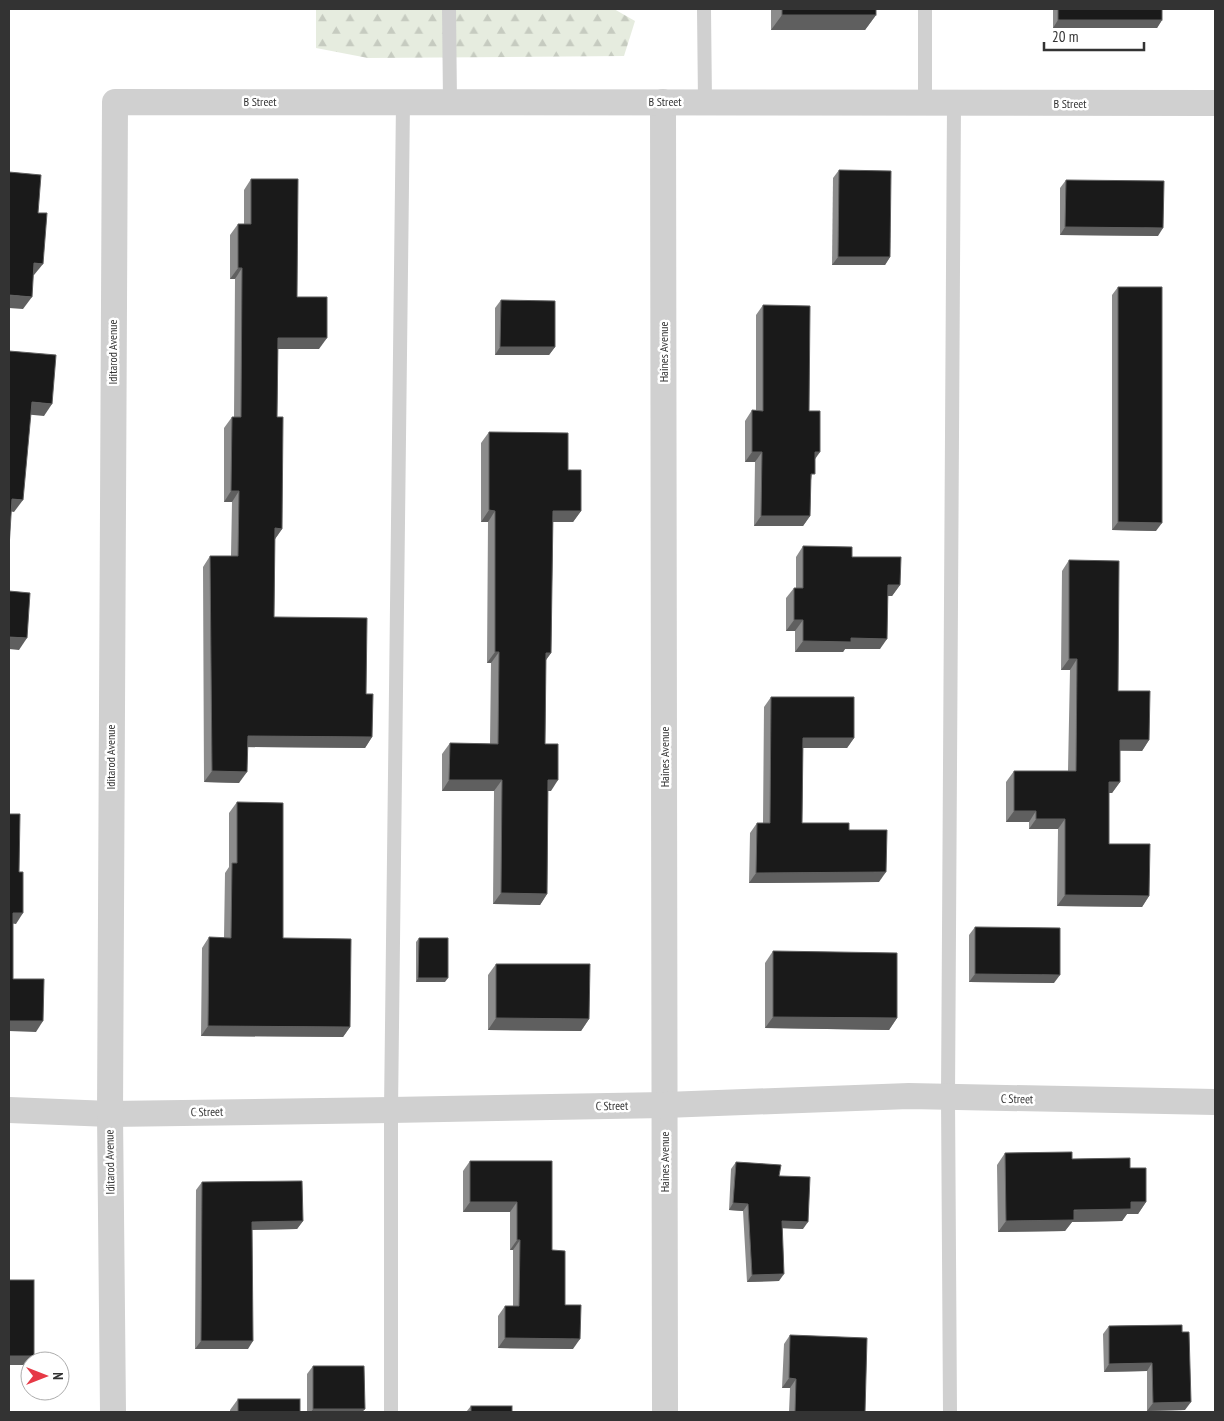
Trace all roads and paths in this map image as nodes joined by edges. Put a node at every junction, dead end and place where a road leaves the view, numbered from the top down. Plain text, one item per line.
1 (449, 9) edge
2 (704, 9) edge
3 (925, 9) edge
4 (115, 102) joint
5 (403, 102) junction
6 (450, 102) junction
7 (663, 102) junction
8 (705, 102) junction
9 (1215, 103) edge
10 (954, 104) junction
11 (925, 105) junction
12 (948, 1097) junction
13 (1215, 1102) edge
14 (665, 1105) junction
15 (9, 1110) edge
16 (391, 1110) junction
17 (110, 1114) junction
18 (113, 1412) edge
19 (391, 1412) edge
20 (665, 1412) edge
21 (950, 1412) edge

1 - 6 lane
2 - 8 lane
3 - 11 lane
4 - 5 street, B Street
4 - 17 street, Iditarod Avenue
5 - 6 street, B Street
5 - 16 lane
6 - 7 street, B Street
7 - 8 street, B Street
7 - 14 street, Haines Avenue
8 - 11 street, B Street
9 - 10 street, B Street
10 - 11 street, B Street
10 - 12 lane
12 - 13 street, C Street
12 - 14 street, C Street
12 - 21 lane
14 - 16 street, C Street
14 - 20 street, Haines Avenue
15 - 17 street, C Street
16 - 17 street, C Street
16 - 19 lane
17 - 18 street, Iditarod Avenue

